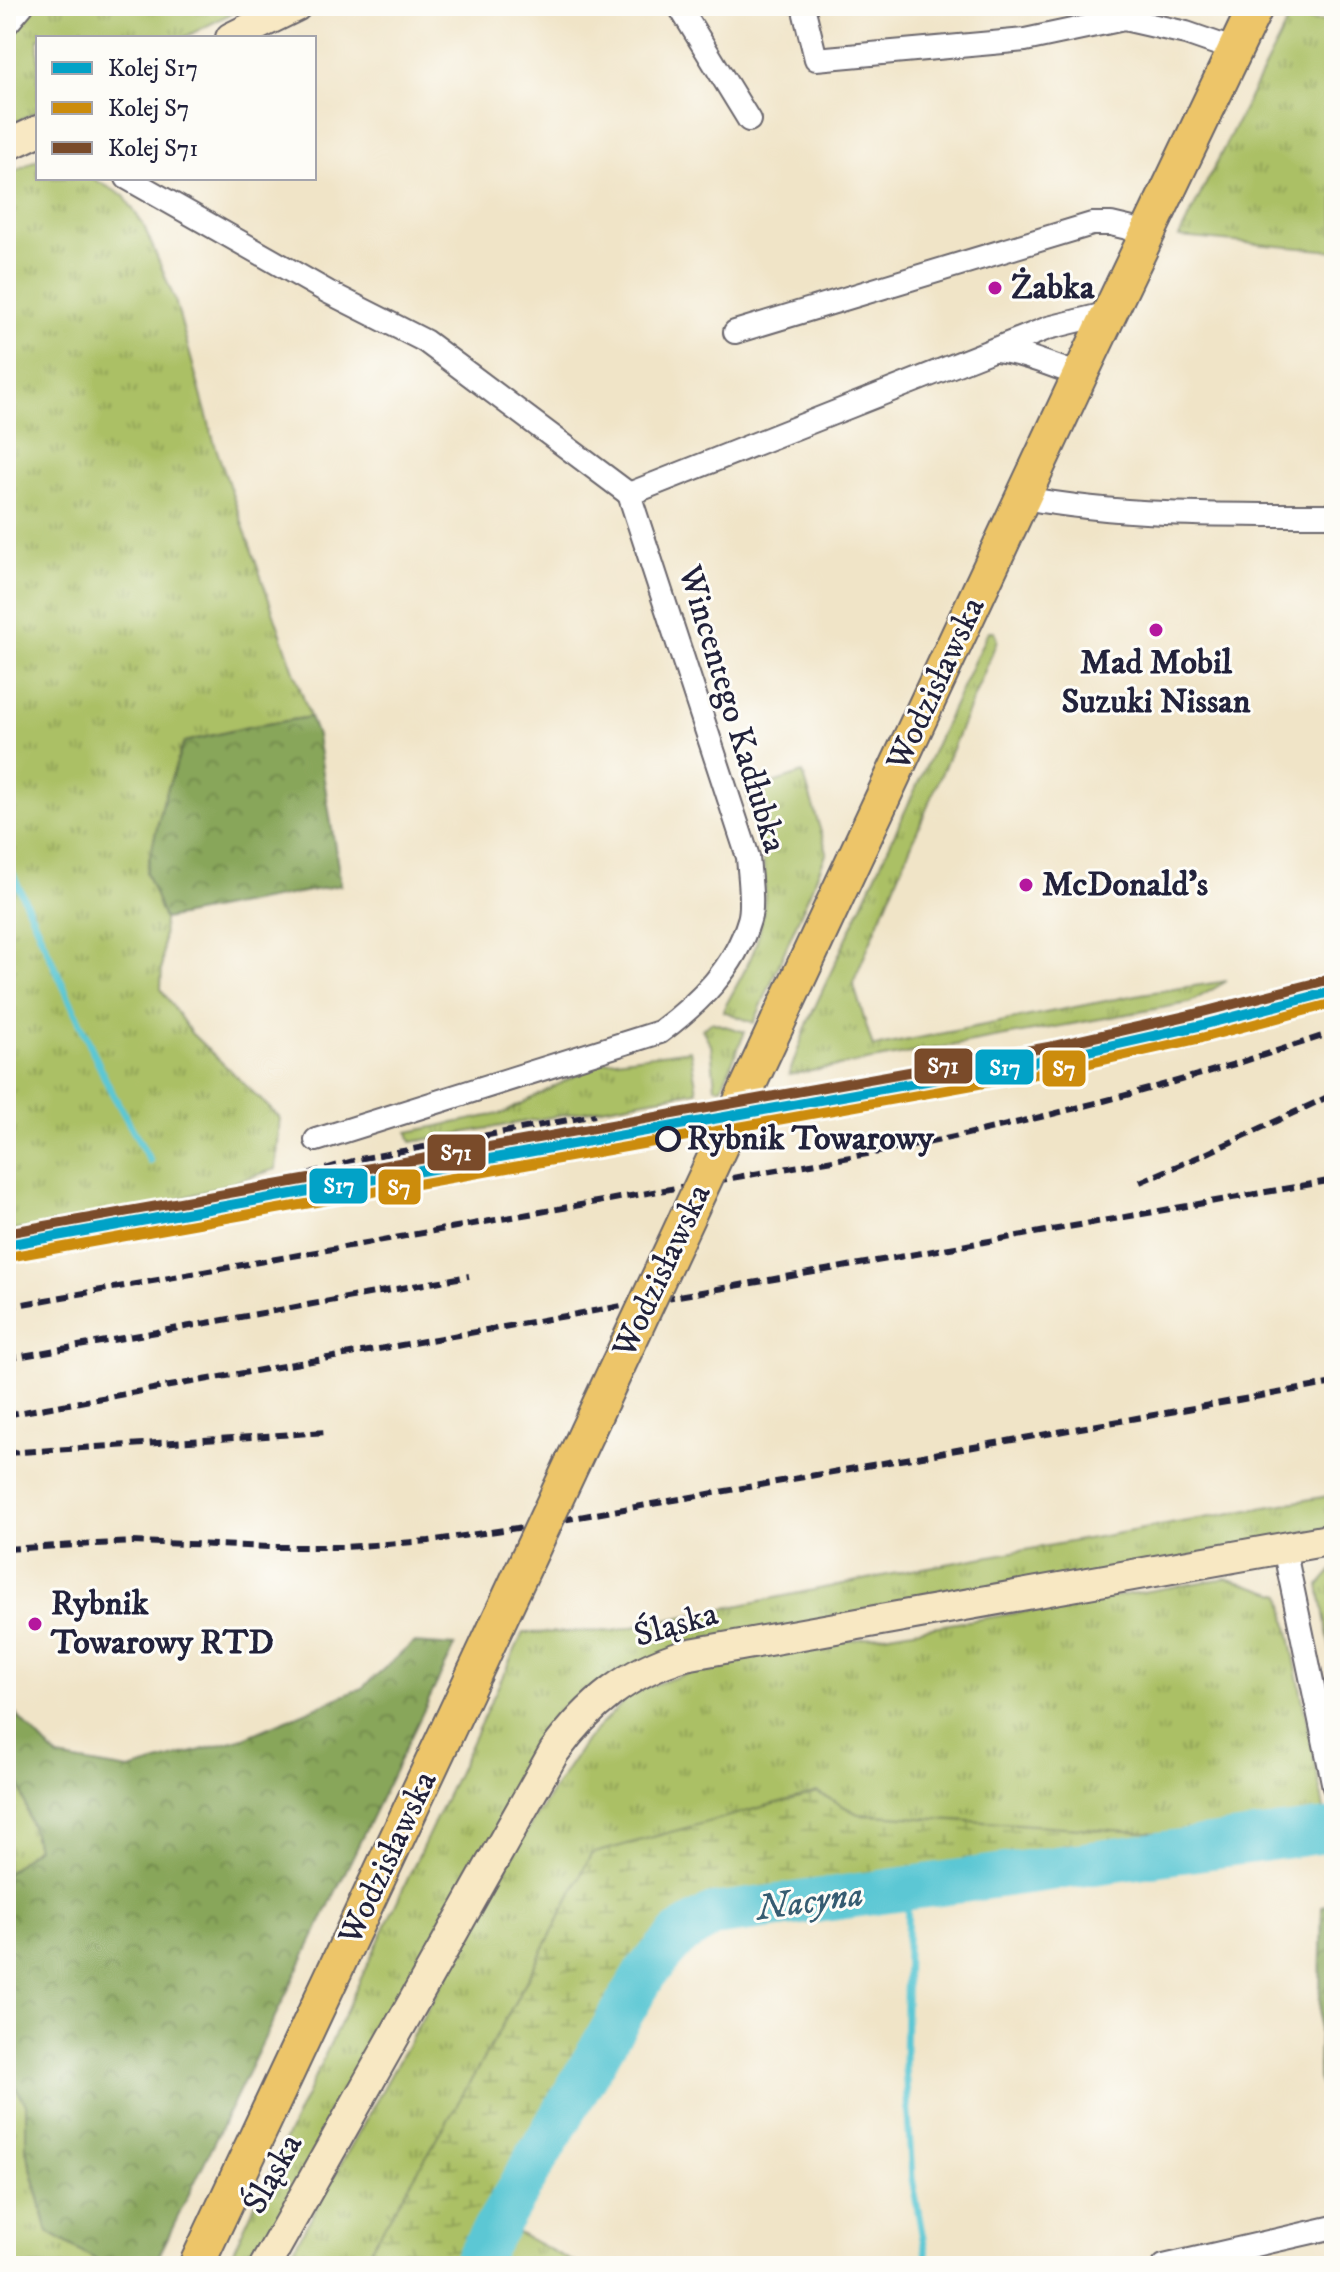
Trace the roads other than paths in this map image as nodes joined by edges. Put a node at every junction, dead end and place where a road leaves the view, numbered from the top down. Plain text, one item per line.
1 (22, 6) edge
2 (296, 6) edge
3 (679, 6) edge
4 (803, 6) edge
5 (1256, 6) edge
6 (6, 25) edge
7 (235, 36) edge
8 (1235, 50) junction
9 (749, 120) dead end
10 (36, 132) edge
11 (6, 146) edge
12 (131, 180) edge
13 (1149, 233) junction
14 (1109, 313) junction
15 (735, 332) dead end
16 (996, 349) junction
17 (1080, 375) junction
18 (629, 494) junction
19 (1024, 498) junction
20 (1334, 515) edge
21 (316, 1140) dead end
22 (1334, 1539) edge
23 (1284, 1548) junction
24 (1334, 1787) edge
25 (1334, 2227) edge
26 (196, 2266) edge
27 (265, 2266) edge
28 (1164, 2266) edge

1 - 6 street
2 - 7 street
3 - 9 street
4 - 8 street
5 - 8 main road, Wodzisławska
8 - 13 main road, Wodzisławska
10 - 11 street
12 - 18 street
13 - 14 main road, Wodzisławska
13 - 15 street
14 - 16 street
14 - 17 main road, Wodzisławska
16 - 17 street
16 - 18 street
17 - 19 main road, Wodzisławska
18 - 21 street, Wincentego Kadłubka
19 - 20 street
19 - 26 main road, Wodzisławska, bridge
22 - 23 street, Śląska
23 - 24 street
23 - 27 street, Śląska
25 - 28 street

